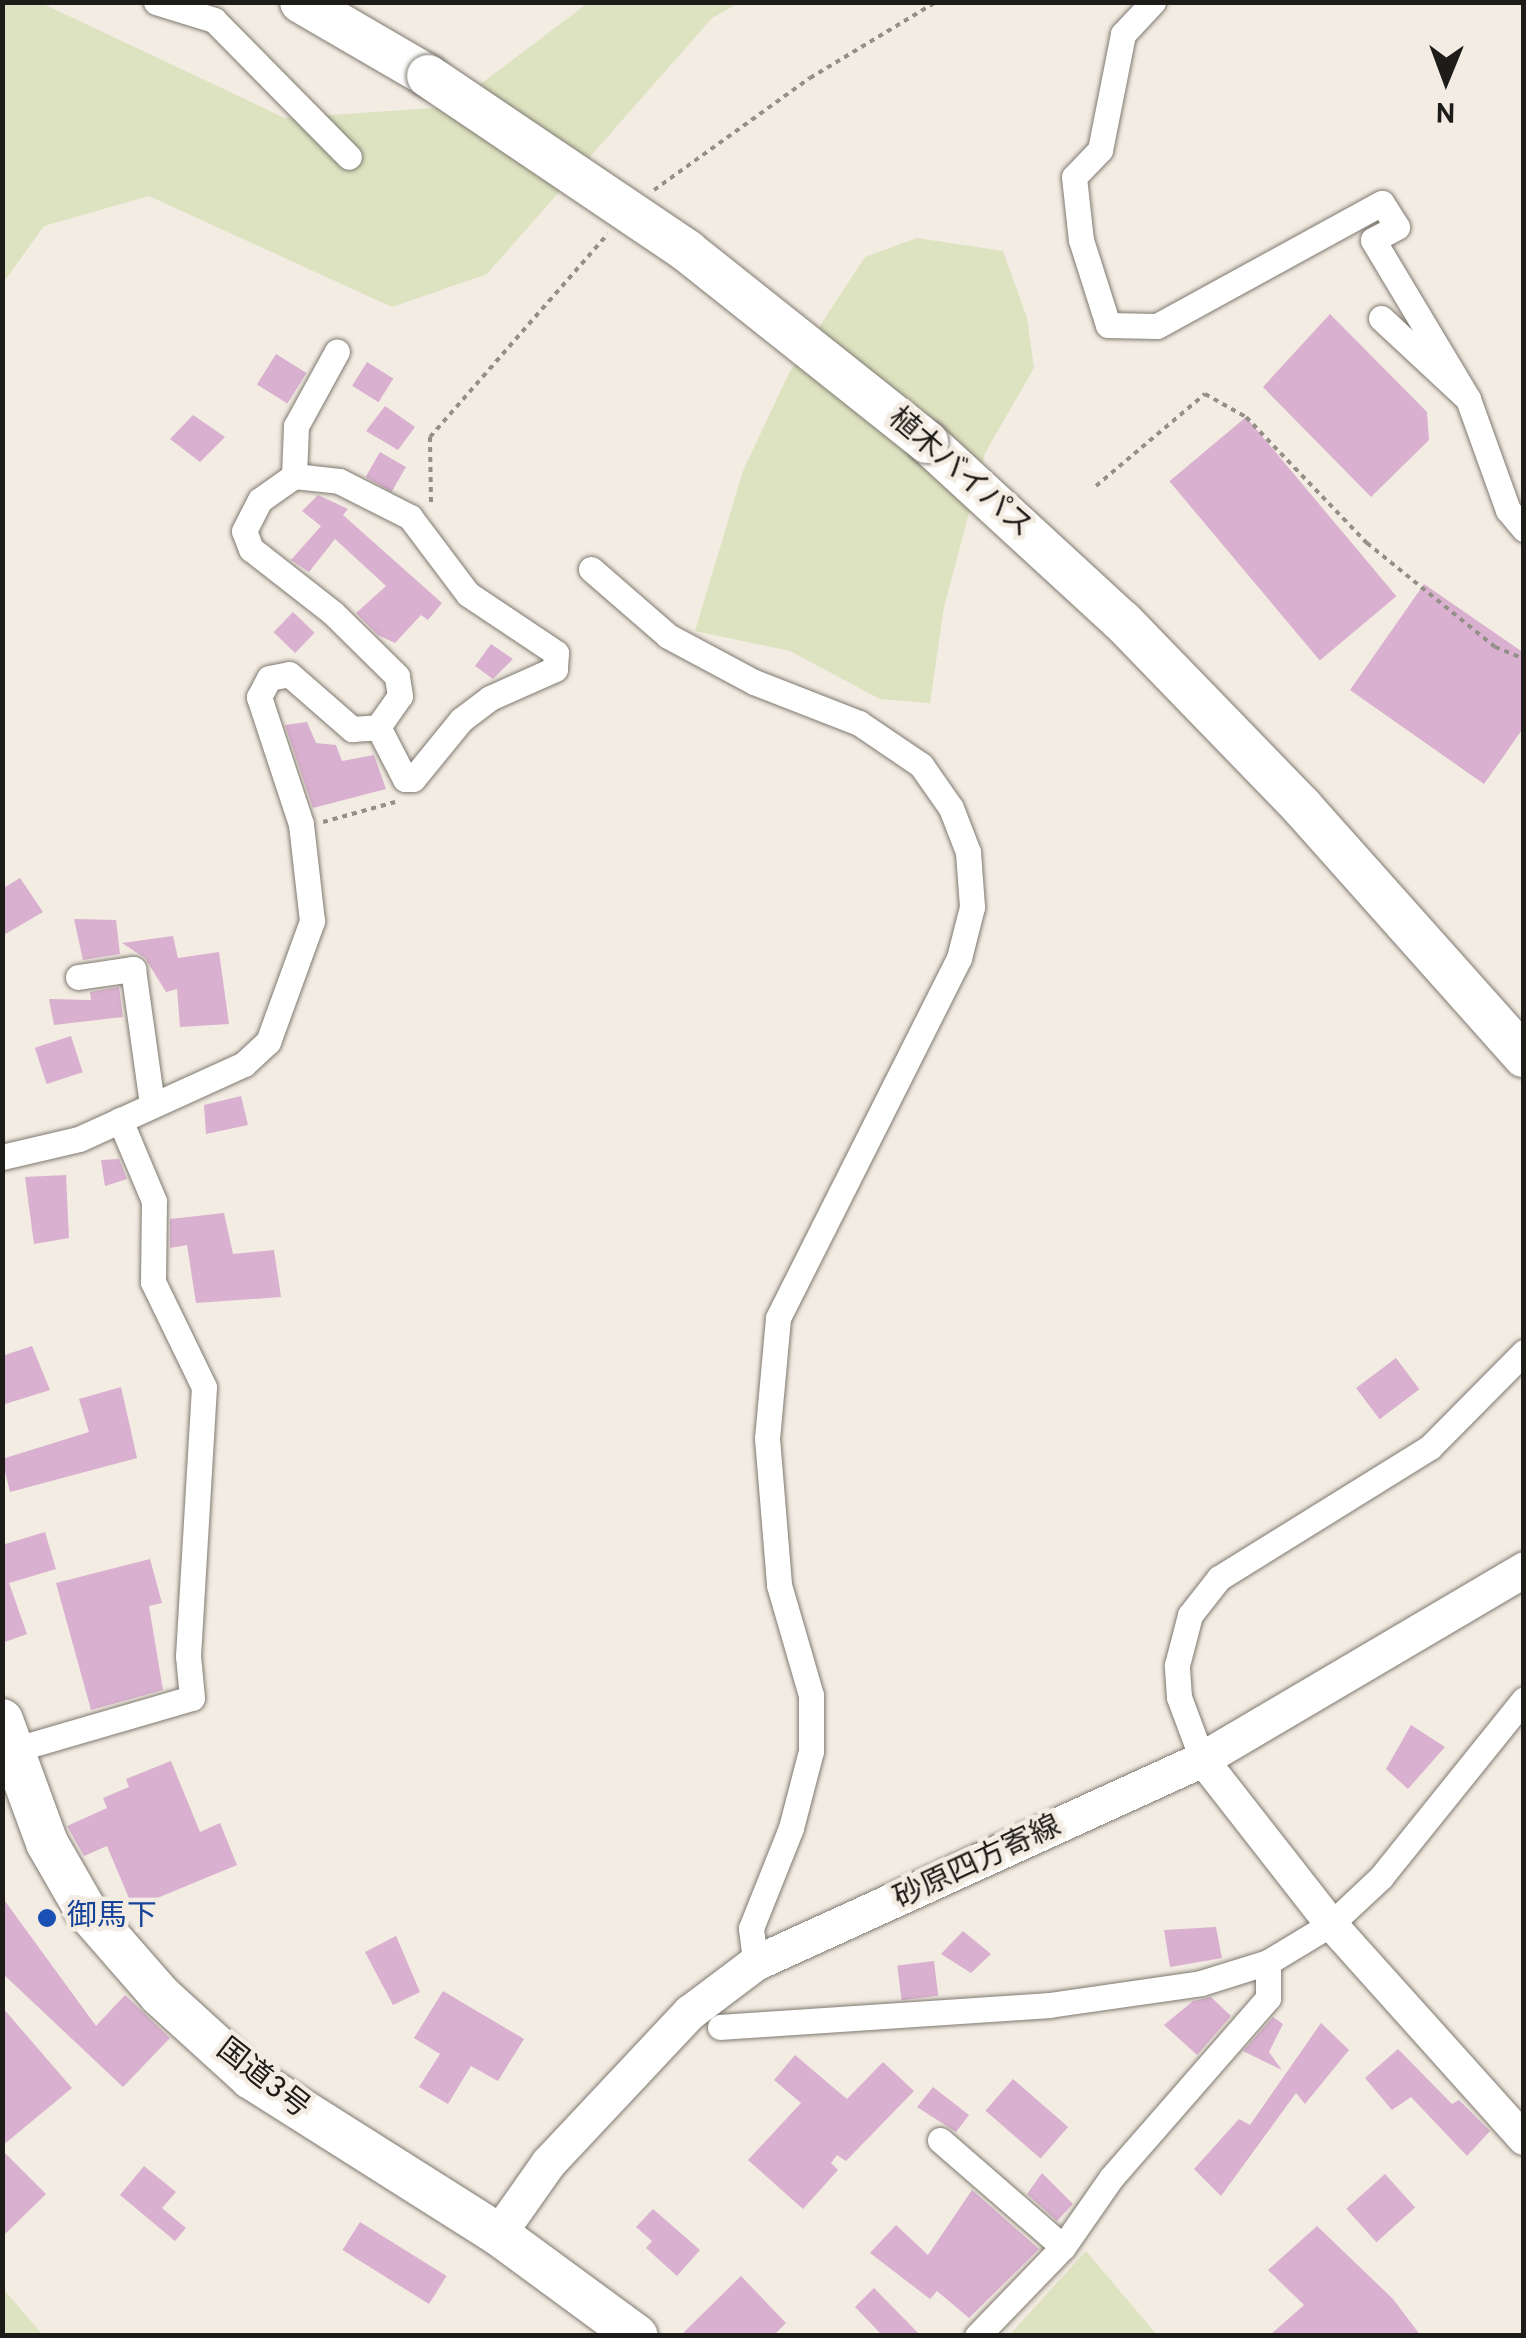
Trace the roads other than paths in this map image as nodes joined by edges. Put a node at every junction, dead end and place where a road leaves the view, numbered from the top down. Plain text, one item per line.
1 (156, 2) edge
2 (301, 2) edge
3 (1153, 2) edge
4 (349, 158) dead end
5 (1382, 318) dead end
6 (336, 351) dead end
7 (1468, 399) junction
8 (294, 476) junction
9 (1524, 529) edge
10 (591, 568) dead end
11 (378, 727) junction
12 (78, 977) dead end
13 (1524, 1056) edge
14 (152, 1104) junction
15 (120, 1120) junction
16 (2, 1157) edge
17 (1524, 1352) edge
18 (1524, 1570) edge
19 (1524, 1699) edge
20 (8, 1735) edge
21 (1202, 1759) junction
22 (1331, 1924) junction
23 (1268, 1962) junction
24 (755, 1963) junction
25 (720, 2027) dead end
26 (1524, 2139) edge
27 (940, 2140) dead end
28 (498, 2234) junction
29 (1064, 2247) junction
30 (637, 2336) edge
31 (977, 2336) edge

1 - 4 street
2 - 13 highway, 植木バイパス, bridge
3 - 7 street
5 - 7 street
6 - 8 street
7 - 9 street
8 - 11 street
8 - 11 street
10 - 24 street
11 - 14 street
12 - 14 street
14 - 15 street
15 - 16 street
15 - 20 street
17 - 21 street
18 - 21 main road, 砂原四方寄線
19 - 22 street
20 - 28 highway, 国道3号
21 - 22 street
21 - 24 main road, 砂原四方寄線
22 - 23 street
22 - 26 street
23 - 25 street
23 - 29 street
24 - 28 main road, 砂原四方寄線
27 - 29 street
28 - 30 highway, 国道3号
29 - 31 street

